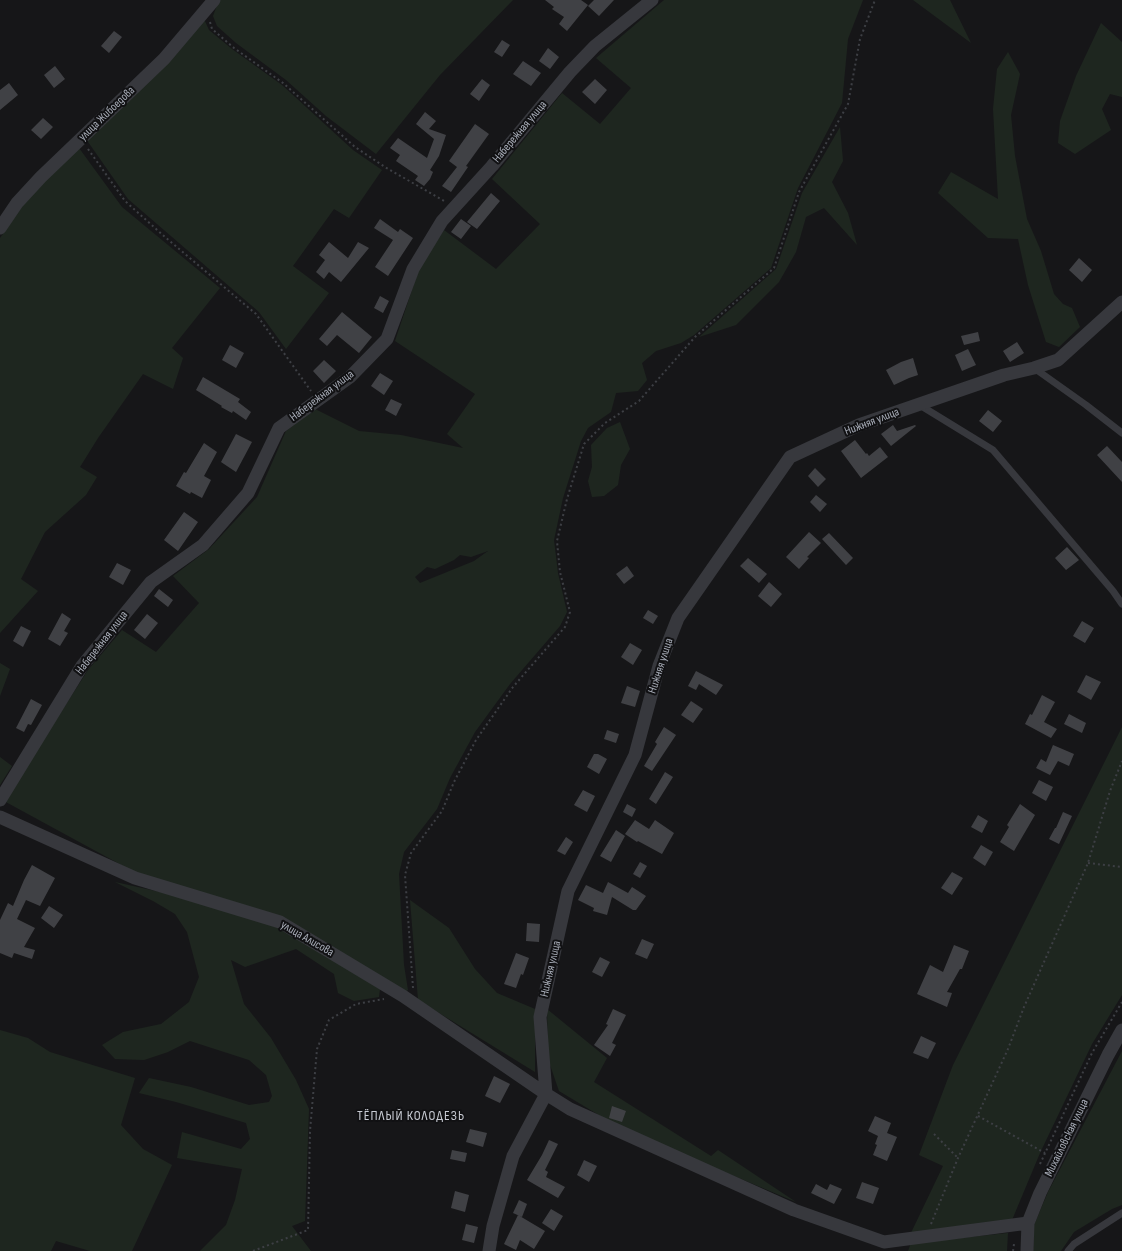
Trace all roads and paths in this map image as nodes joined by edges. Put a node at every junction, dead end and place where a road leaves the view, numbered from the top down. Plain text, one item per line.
1 (652, 0) edge
2 (875, 0) edge
3 (210, 5) edge
4 (80, 139) junction
5 (454, 207) junction
6 (0, 228) edge
7 (1122, 302) edge
8 (1034, 368) junction
9 (318, 400) junction
10 (918, 404) junction
11 (1122, 433) edge
12 (1122, 604) edge
13 (1122, 761) edge
14 (0, 800) edge
15 (0, 817) edge
16 (1088, 863) junction
17 (1122, 867) edge
18 (408, 1000) junction
19 (1122, 1030) edge
20 (546, 1094) junction
21 (978, 1116) junction
22 (934, 1134) dead end
23 (958, 1158) junction
24 (1057, 1159) junction
25 (1122, 1213) edge
26 (1028, 1222) junction
27 (926, 1236) junction
28 (253, 1251) edge
29 (489, 1251) edge
30 (1027, 1251) edge
31 (1068, 1251) edge

1 - 5 street, Набережная улица
2 - 18 path
3 - 4 street, улица Жибоедова
3 - 5 path
4 - 6 street, улица Жибоедова
4 - 9 path
5 - 9 street, Набережная улица
7 - 8 street, Нижняя улица
8 - 10 street, Нижняя улица
8 - 11 lane
9 - 14 street, Набережная улица
10 - 12 lane
10 - 20 street, Нижняя улица
13 - 16 path
15 - 18 street, улица Алисова
16 - 17 path
16 - 21 path
18 - 20 street, улица Алисова
18 - 28 path
19 - 24 street, Михайловская улица
20 - 27 street, улица Алисова
20 - 29 street
21 - 23 path
21 - 24 path
22 - 23 path
23 - 27 path
24 - 26 street, Михайловская улица
25 - 31 lane
26 - 27 street, улица Алисова
26 - 30 street, Михайловская улица

